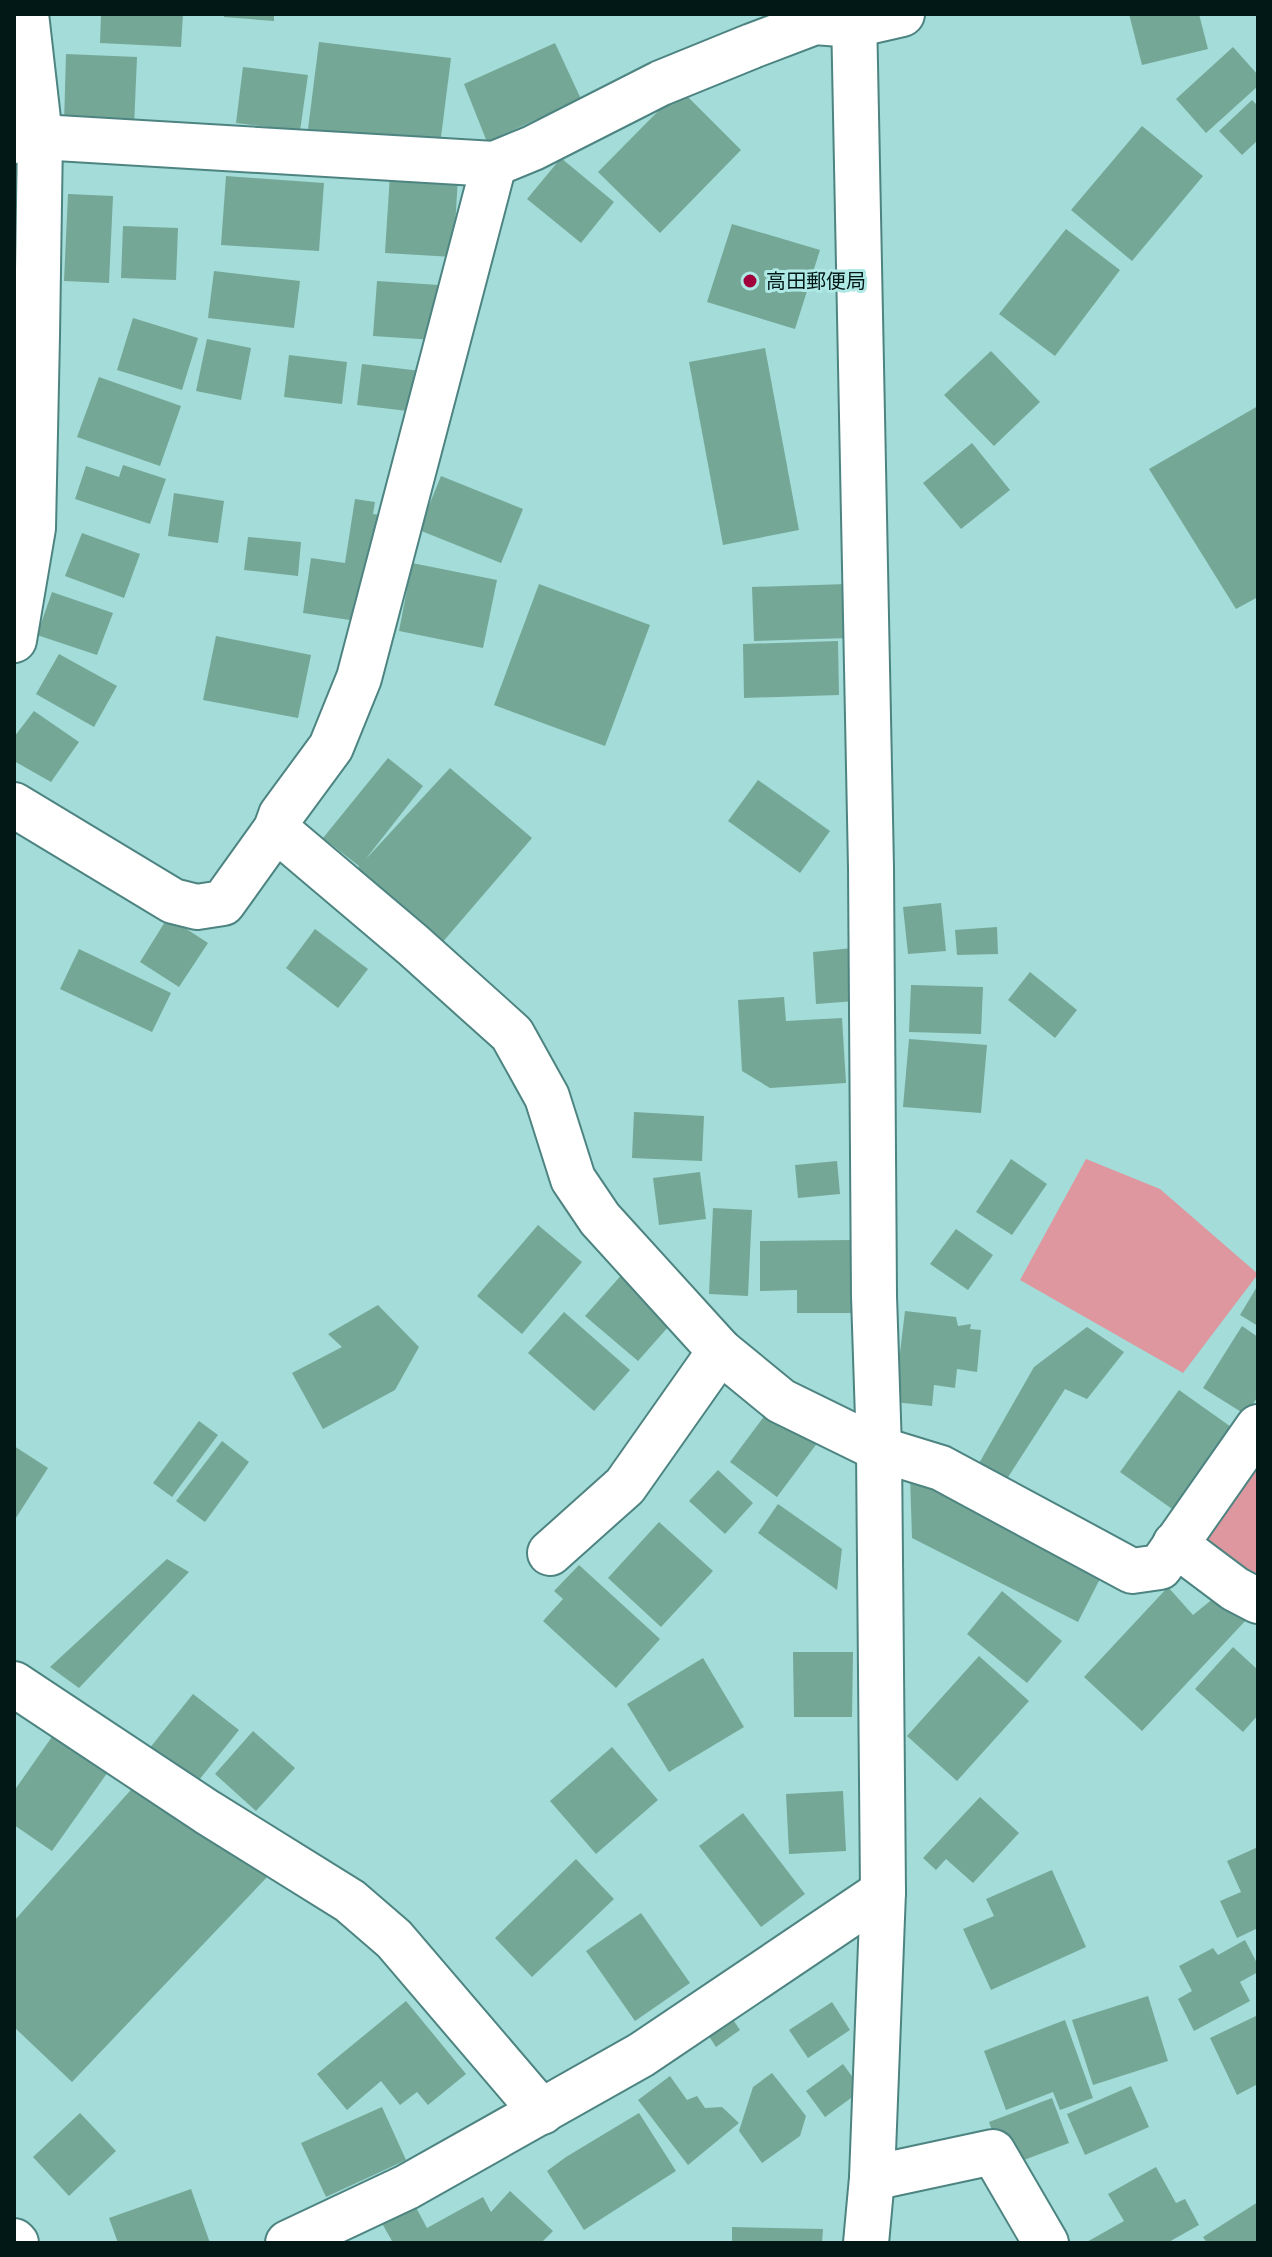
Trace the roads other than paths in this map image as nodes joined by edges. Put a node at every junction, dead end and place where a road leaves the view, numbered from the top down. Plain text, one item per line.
1 (26, 14) edge
2 (902, 14) edge
3 (854, 20) edge
4 (27, 139) edge
5 (494, 164) junction
6 (14, 640) edge
7 (14, 805) edge
8 (276, 829) junction
9 (720, 1351) junction
10 (1258, 1427) edge
11 (879, 1449) junction
12 (1175, 1544) junction
13 (550, 1553) dead end
14 (1258, 1601) edge
15 (14, 1684) edge
16 (883, 1892) junction
17 (542, 2112) junction
18 (872, 2178) junction
19 (288, 2243) edge
20 (866, 2243) edge
21 (1046, 2243) edge

1 - 4 street
2 - 3 street
3 - 5 street
3 - 11 street
4 - 5 street
4 - 6 street
5 - 8 street
7 - 8 street
8 - 9 street
9 - 11 street
9 - 13 street
10 - 12 street
11 - 12 street
11 - 16 street
12 - 14 street
15 - 17 street
16 - 17 street
16 - 18 street
17 - 19 street
18 - 20 street
18 - 21 street

